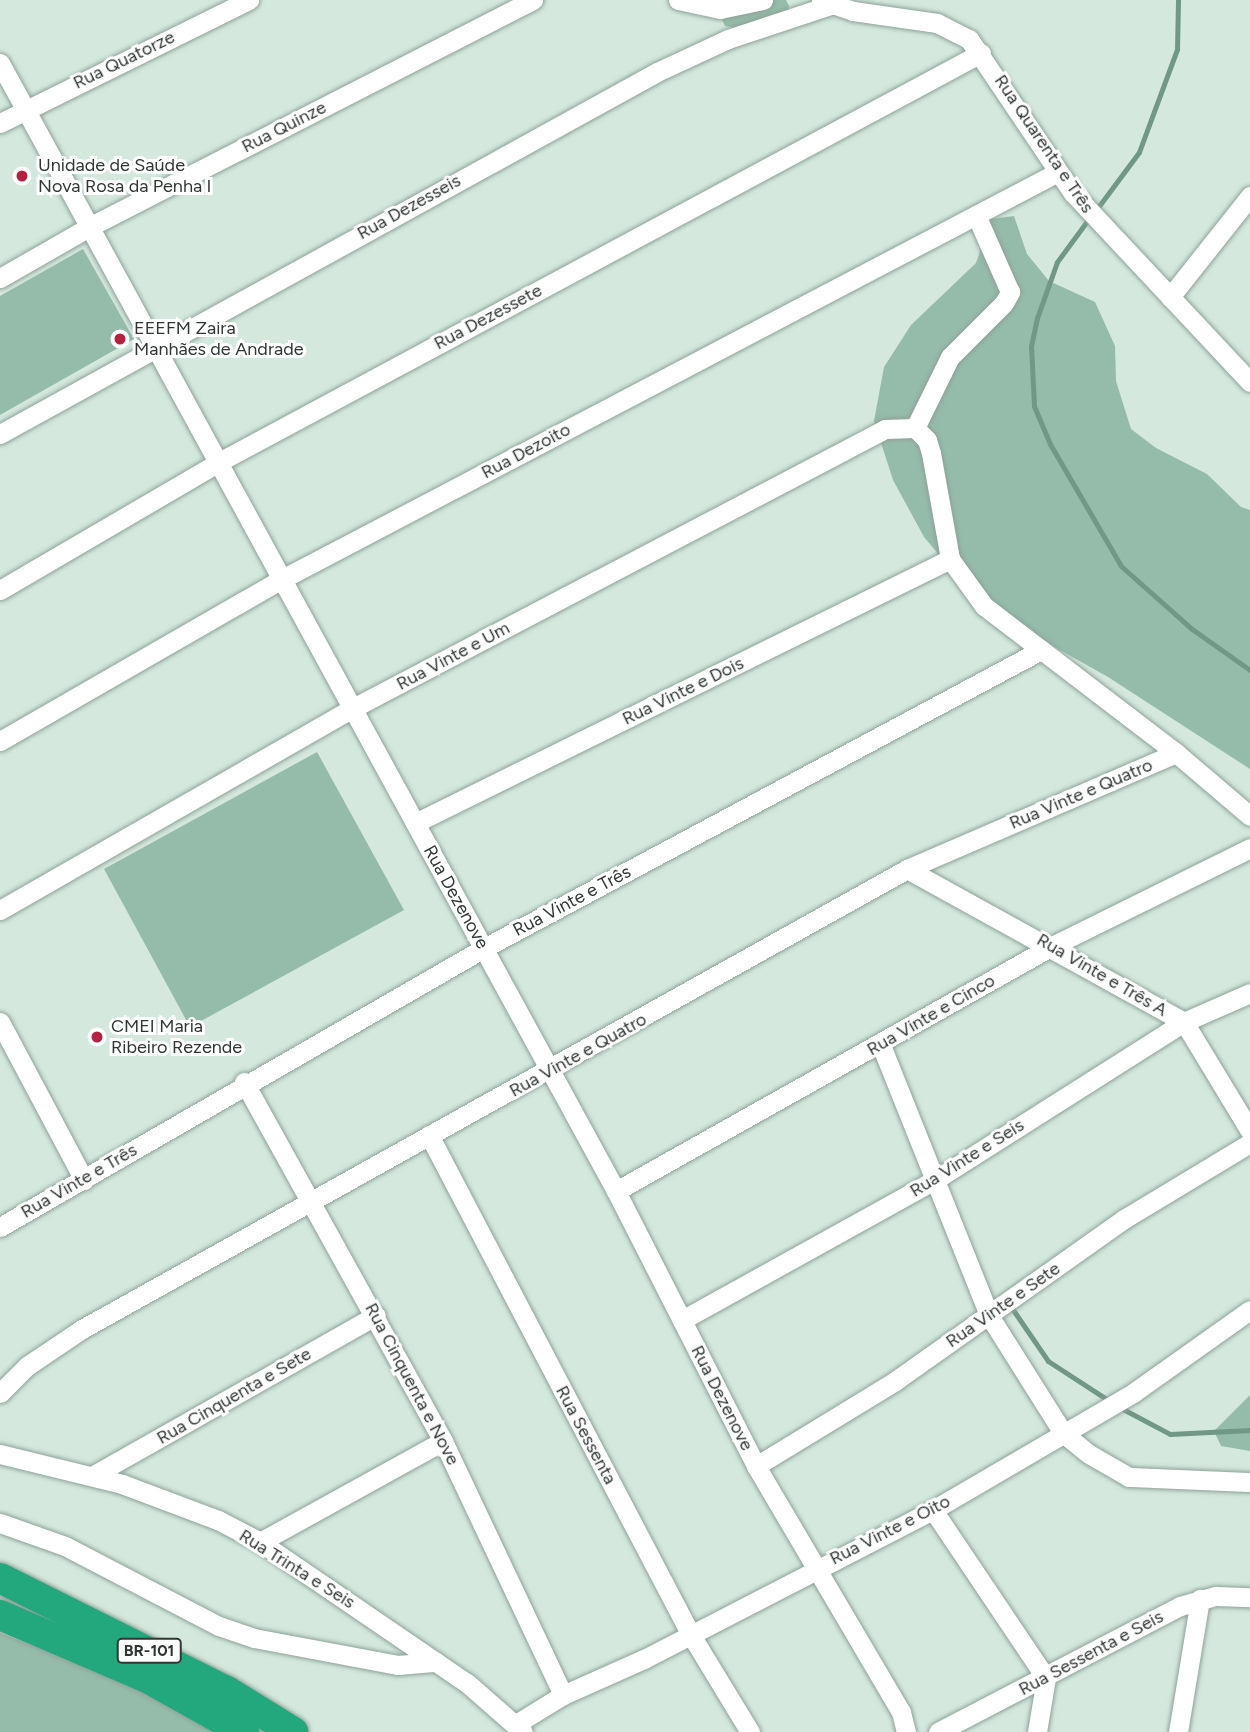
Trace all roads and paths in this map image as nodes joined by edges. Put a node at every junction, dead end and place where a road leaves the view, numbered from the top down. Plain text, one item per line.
1 (249, 0) edge
2 (533, 0) edge
3 (678, 0) edge
4 (763, 0) edge
5 (826, 3) edge
6 (981, 52) junction
7 (0, 63) edge
8 (25, 108) junction
9 (0, 123) edge
10 (1058, 172) junction
11 (1250, 195) edge
12 (976, 215) junction
13 (89, 227) junction
14 (0, 278) edge
15 (1171, 297) junction
16 (153, 346) junction
17 (1250, 382) edge
18 (915, 428) junction
19 (0, 434) edge
20 (217, 463) junction
21 (950, 559) junction
22 (282, 579) junction
23 (0, 590) edge
24 (1041, 650) junction
25 (354, 708) junction
26 (0, 741) edge
27 (1176, 753) junction
28 (1250, 816) edge
29 (415, 823) junction
30 (1250, 848) edge
31 (907, 869) junction
32 (0, 909) edge
33 (1052, 946) junction
34 (484, 948) junction
35 (1250, 993) edge
36 (0, 1022) edge
37 (1184, 1022) junction
38 (881, 1045) junction
39 (552, 1071) junction
40 (244, 1083) junction
41 (1250, 1131) edge
42 (429, 1135) junction
43 (1250, 1143) edge
44 (84, 1180) junction
45 (935, 1180) junction
46 (617, 1191) junction
47 (311, 1198) junction
48 (0, 1227) edge
49 (1250, 1310) edge
50 (376, 1315) junction
51 (990, 1317) junction
52 (682, 1320) junction
53 (0, 1393) edge
54 (1063, 1433) junction
55 (443, 1441) junction
56 (0, 1454) edge
57 (756, 1466) junction
58 (92, 1476) junction
59 (1250, 1482) edge
60 (933, 1510) junction
61 (0, 1522) edge
62 (260, 1542) junction
63 (814, 1568) junction
64 (0, 1578) edge
65 (1250, 1597) edge
66 (1200, 1599) junction
67 (0, 1615) edge
68 (691, 1634) junction
69 (436, 1662) junction
70 (1046, 1678) junction
71 (563, 1695) junction
72 (519, 1728) edge
73 (244, 1732) edge
74 (293, 1732) edge
75 (750, 1732) edge
76 (906, 1732) edge
77 (938, 1732) edge
78 (1037, 1732) edge
79 (1178, 1732) edge

1 - 8 street, Rua Quatorze
2 - 13 street, Rua Quinze
3 - 4 street
5 - 6 street, Rua Quarenta e Três
5 - 16 street, Rua Dezesseis
6 - 10 street, Rua Quarenta e Três
6 - 20 street, Rua Dezessete
7 - 8 street, Rua Dezenove
8 - 9 street, Rua Quatorze
8 - 13 street, Rua Dezenove
10 - 12 street, Rua Dezoito
10 - 15 street, Rua Quarenta e Três
11 - 15 street
12 - 18 street
12 - 22 street, Rua Dezoito
13 - 14 street, Rua Quinze
13 - 16 street, Rua Dezenove
15 - 17 street, Rua Quarenta e Três
16 - 19 street, Rua Dezesseis
16 - 20 street, Rua Dezenove
18 - 21 street
18 - 25 street, Rua Vinte e Um
20 - 22 street, Rua Dezenove
20 - 23 street, Rua Dezessete
21 - 24 street
21 - 29 street, Rua Vinte e Dois
22 - 25 street, Rua Dezenove
22 - 26 street, Rua Dezoito
24 - 27 street
24 - 34 street, Rua Vinte e Três
25 - 29 street, Rua Dezenove
25 - 32 street, Rua Vinte e Um
27 - 28 street
27 - 31 street, Rua Vinte e Quatro
29 - 34 street, Rua Dezenove
30 - 33 street, Rua Vinte e Cinco
31 - 33 street, Rua Vinte e Três A
31 - 39 street, Rua Vinte e Quatro
33 - 37 street, Rua Vinte e Três A
33 - 38 street, Rua Vinte e Cinco
34 - 39 street, Rua Dezenove
34 - 40 street, Rua Vinte e Três
35 - 37 street, Rua Vinte e Seis
36 - 44 street
37 - 41 street, Rua Vinte e Três A
37 - 45 street, Rua Vinte e Seis
38 - 45 street
38 - 46 street, Rua Vinte e Cinco
39 - 42 street, Rua Vinte e Quatro
39 - 46 street, Rua Dezenove
40 - 44 street, Rua Vinte e Três
40 - 47 street, Rua Cinquenta e Nove
42 - 47 street, Rua Vinte e Quatro
42 - 68 street, Rua Sessenta
43 - 51 street, Rua Vinte e Sete
44 - 48 street, Rua Vinte e Três
45 - 51 street
45 - 52 street, Rua Vinte e Seis
46 - 52 street, Rua Dezenove
47 - 50 street, Rua Cinquenta e Nove
47 - 53 street, Rua Vinte e Quatro
49 - 54 street, Rua Vinte e Oito
50 - 55 street, Rua Cinquenta e Nove
50 - 58 street, Rua Cinquenta e Sete
51 - 54 street
51 - 57 street, Rua Vinte e Sete
52 - 57 street, Rua Dezenove
54 - 59 street
54 - 60 street, Rua Vinte e Oito
55 - 62 street
55 - 71 street, Rua Cinquenta e Nove
56 - 58 street, Rua Trinta e Seis
57 - 63 street, Rua Dezenove
58 - 62 street, Rua Trinta e Seis
60 - 63 street, Rua Vinte e Oito
60 - 70 street
61 - 69 street
62 - 69 street, Rua Trinta e Seis
63 - 68 street, Rua Vinte e Oito
63 - 76 street, Rua Dezenove
64 - 74 highway, BR-101
65 - 66 street, Rua Sessenta e Seis
66 - 70 street, Rua Sessenta e Seis
66 - 79 street
67 - 73 highway, BR-101
68 - 71 street, Rua Vinte e Oito
68 - 75 street, Rua Sessenta
69 - 72 street, Rua Trinta e Seis
70 - 77 street, Rua Sessenta e Seis
70 - 78 street
71 - 72 street, Rua Vinte e Oito

